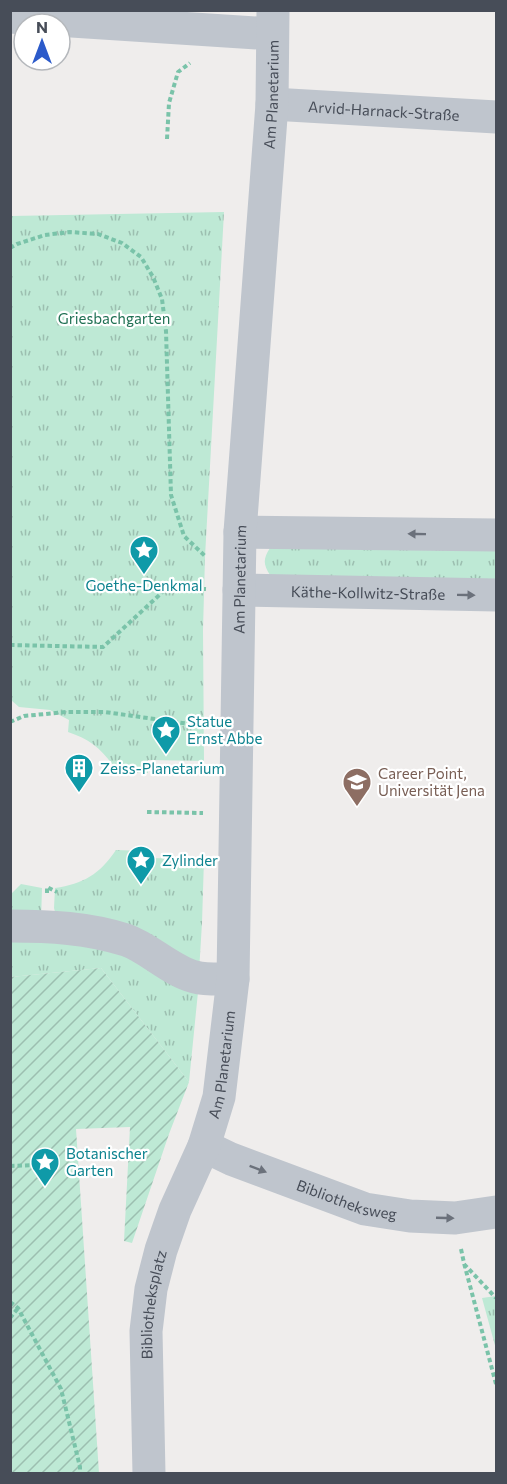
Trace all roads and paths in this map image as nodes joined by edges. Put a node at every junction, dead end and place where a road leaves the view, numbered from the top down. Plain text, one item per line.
1 (10, 17) edge
2 (273, 22) edge
3 (196, 58) dead end
4 (272, 104) junction
5 (496, 117) edge
6 (167, 139) dead end
7 (10, 248) edge
8 (496, 535) edge
9 (240, 560) junction
10 (168, 587) dead end
11 (496, 595) edge
12 (10, 645) edge
13 (10, 722) edge
14 (237, 731) junction
15 (147, 812) dead end
16 (210, 813) dead end
17 (10, 926) edge
18 (233, 979) junction
19 (204, 1146) junction
20 (38, 1165) dead end
21 (10, 1166) edge
22 (496, 1212) edge
23 (460, 1240) dead end
24 (464, 1263) junction
25 (496, 1298) edge
26 (10, 1302) edge
27 (18, 1308) junction
28 (10, 1318) edge
29 (496, 1384) edge
30 (80, 1473) edge
31 (149, 1473) edge

1 - 2 street
2 - 4 street, Am Planetarium
3 - 6 path
4 - 5 street, Arvid-Harnack-Straße
4 - 9 street, Am Planetarium
7 - 9 path
8 -> 9 street
9 -> 11 street, Käthe-Kollwitz-Straße
9 - 14 street, Am Planetarium
10 - 12 path
13 - 14 path
14 - 18 street, Am Planetarium
15 - 16 path
17 - 18 street
18 - 19 street, Am Planetarium
19 -> 22 street, Bibliotheksweg
19 - 31 street, Bibliotheksplatz
20 - 21 path
23 - 24 path
24 - 25 path
24 - 29 path
26 - 27 path
27 - 28 path
27 - 30 path

